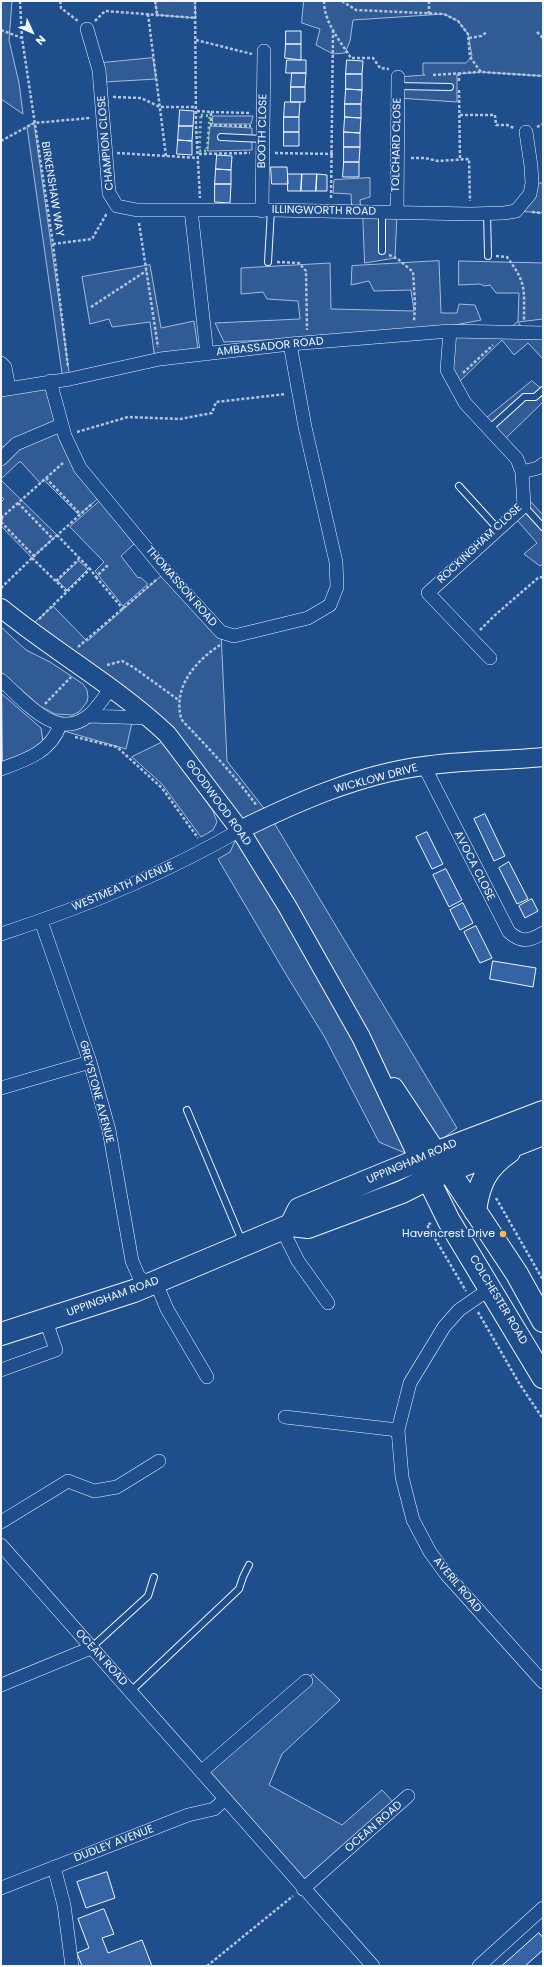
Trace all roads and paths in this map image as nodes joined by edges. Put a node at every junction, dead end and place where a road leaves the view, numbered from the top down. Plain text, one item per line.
1 (20, 1) edge
2 (60, 1) edge
3 (155, 1) edge
4 (195, 1) edge
5 (324, 1) edge
6 (342, 1) edge
7 (429, 1) edge
8 (148, 14) junction
9 (429, 14) junction
10 (157, 15) junction
11 (196, 18) junction
12 (87, 29) junction
13 (1, 30) edge
14 (333, 31) junction
15 (487, 32) dead end
16 (538, 32) dead end
17 (22, 38) junction
18 (468, 38) junction
19 (543, 38) edge
20 (196, 40) junction
21 (264, 54) joint
22 (480, 72) junction
23 (459, 74) junction
24 (542, 75) edge
25 (427, 76) dead end
26 (398, 81) junction
27 (450, 87) dead end
28 (101, 99) junction
29 (160, 106) junction
30 (197, 107) junction
31 (197, 111) junction
32 (211, 112) junction
33 (460, 115) junction
34 (103, 117) junction
35 (34, 123) junction
36 (263, 126) junction
37 (526, 132) joint
38 (222, 137) dead end
39 (1, 141) edge
40 (263, 152) junction
41 (106, 153) junction
42 (199, 154) junction
43 (333, 154) junction
44 (166, 156) junction
45 (397, 157) junction
46 (199, 158) junction
47 (460, 159) junction
48 (114, 201) junction
49 (137, 210) junction
50 (266, 210) junction
51 (196, 211) junction
52 (330, 211) junction
53 (382, 212) junction
54 (397, 212) junction
55 (487, 213) junction
56 (471, 214) junction
57 (53, 244) junction
58 (382, 251) joint
59 (488, 256) joint
60 (268, 262) joint
61 (146, 271) junction
62 (91, 307) dead end
63 (450, 331) junction
64 (507, 331) junction
65 (524, 331) junction
66 (543, 333) edge
67 (413, 334) junction
68 (307, 342) junction
69 (290, 344) junction
70 (207, 354) junction
71 (160, 359) junction
72 (1, 363) edge
73 (70, 379) junction
74 (50, 381) junction
75 (454, 381) junction
76 (5, 389) edge
77 (543, 390) edge
78 (299, 393) junction
79 (490, 428) junction
80 (63, 430) junction
81 (73, 455) junction
82 (1, 459) edge
83 (543, 464) edge
84 (522, 472) junction
85 (46, 478) junction
86 (459, 486) dead end
87 (102, 494) junction
88 (18, 503) junction
89 (524, 506) junction
90 (80, 514) junction
91 (1, 517) edge
92 (1, 522) edge
93 (543, 527) edge
94 (498, 529) junction
95 (57, 535) junction
96 (53, 539) junction
97 (33, 557) junction
98 (79, 558) junction
99 (108, 565) dead end
100 (90, 569) junction
101 (166, 572) junction
102 (96, 577) junction
103 (543, 577) edge
104 (56, 581) junction
105 (1, 588) edge
106 (67, 592) junction
107 (1, 608) edge
108 (123, 609) junction
109 (485, 625) dead end
110 (27, 630) junction
111 (234, 636) junction
112 (66, 656) junction
113 (490, 658) dead end
114 (100, 662) dead end
115 (81, 667) junction
116 (1, 680) edge
117 (111, 688) junction
118 (180, 701) junction
119 (37, 712) junction
120 (88, 716) junction
121 (149, 718) junction
122 (59, 729) junction
123 (543, 758) edge
124 (424, 766) junction
125 (1, 769) edge
126 (265, 818) junction
127 (240, 830) junction
128 (206, 850) junction
129 (41, 921) junction
130 (543, 933) edge
131 (1, 934) edge
132 (90, 1062) junction
133 (1, 1088) edge
134 (187, 1110) dead end
135 (543, 1112) edge
136 (533, 1138) edge
137 (428, 1156) junction
138 (449, 1171) junction
139 (428, 1179) junction
140 (495, 1197) dead end
141 (475, 1211) junction
142 (435, 1221) dead end
143 (286, 1227) junction
144 (244, 1244) junction
145 (543, 1280) edge
146 (149, 1285) junction
147 (491, 1288) junction
148 (471, 1300) junction
149 (328, 1303) dead end
150 (46, 1320) junction
151 (543, 1321) edge
152 (1, 1334) edge
153 (1, 1370) edge
154 (208, 1377) dead end
155 (543, 1377) edge
156 (285, 1417) dead end
157 (543, 1419) edge
158 (398, 1430) junction
159 (159, 1461) dead end
160 (1, 1522) edge
161 (1, 1545) edge
162 (250, 1565) dead end
163 (154, 1577) dead end
164 (91, 1648) junction
165 (306, 1681) dead end
166 (543, 1682) edge
167 (1, 1685) edge
168 (131, 1691) junction
169 (201, 1772) junction
170 (408, 1796) dead end
171 (225, 1799) junction
172 (54, 1867) junction
173 (1, 1888) edge
174 (303, 1888) junction
175 (543, 1908) edge
176 (72, 1966) edge
177 (207, 1966) edge
178 (373, 1966) edge
179 (479, 1966) edge

1 - 17 path, BIRKENSHAW WAY
2 - 12 path
3 - 10 path
4 - 11 path
5 - 14 path
6 - 9 path
7 - 9 path
8 - 10 path
8 - 12 path
8 - 29 path
9 - 18 path
10 - 11 path
11 - 20 path
12 - 28 street, CHAMPION CLOSE
13 - 17 path
14 - 26 path
14 - 43 path
15 - 18 path
16 - 19 path
17 - 35 path, BIRKENSHAW WAY
18 - 22 path
20 - 21 path
20 - 30 path
21 - 36 street, BOOTH CLOSE
22 - 23 path
22 - 24 path
23 - 25 path
23 - 33 path
26 - 27 lane
26 - 45 street, TOLCHARD CLOSE
28 - 29 path
28 - 34 street, CHAMPION CLOSE
29 - 30 path
29 - 44 path
30 - 31 path
31 - 32 path
31 - 42 path
32 - 36 path
32 - 36 path
33 - 37 path
33 - 47 path
34 - 35 path
34 - 41 street, CHAMPION CLOSE
35 - 39 path
35 - 57 path, BIRKENSHAW WAY
36 - 38 lane
36 - 40 street, BOOTH CLOSE
37 - 55 street, ILLINGWORTH ROAD
40 - 42 path
40 - 43 path
40 - 50 street, BOOTH CLOSE
41 - 44 path
41 - 48 street, CHAMPION CLOSE
42 - 46 path
43 - 52 path
44 - 46 path
45 - 47 path
45 - 54 street, TOLCHARD CLOSE
46 - 51 path
47 - 56 path
48 - 49 street, CHAMPION CLOSE
48 - 57 path
49 - 51 street, CHAMPION CLOSE
49 - 61 path
50 - 51 street, ILLINGWORTH ROAD
50 - 52 street, ILLINGWORTH ROAD
50 - 60 lane
51 - 70 street
52 - 53 street, ILLINGWORTH ROAD
53 - 54 street, ILLINGWORTH ROAD
53 - 58 lane
54 - 56 street, ILLINGWORTH ROAD
55 - 56 street, ILLINGWORTH ROAD
55 - 59 lane
57 - 73 path, BIRKENSHAW WAY
58 - 67 path
59 - 65 path
60 - 68 path
61 - 62 path
61 - 71 path
63 - 64 street, AMBASSADOR ROAD
63 - 67 street, AMBASSADOR ROAD
63 - 75 street, ROCKINGHAM CLOSE
64 - 65 street, AMBASSADOR ROAD
64 - 75 path
65 - 66 street, AMBASSADOR ROAD
67 - 68 street, AMBASSADOR ROAD
68 - 69 street, AMBASSADOR ROAD
69 - 70 street, AMBASSADOR ROAD
69 - 78 street
70 - 71 street, AMBASSADOR ROAD
71 - 73 street, AMBASSADOR ROAD
72 - 76 street
73 - 74 street, AMBASSADOR ROAD
74 - 76 street, AMBASSADOR ROAD
74 - 80 street, THOMASSON ROAD
75 - 79 street, ROCKINGHAM CLOSE
77 - 79 lane
78 - 80 path
78 - 111 street
79 - 84 street, ROCKINGHAM CLOSE
80 - 81 street, THOMASSON ROAD
80 - 82 street
81 - 85 path
81 - 87 street, THOMASSON ROAD
83 - 84 street
84 - 89 street, ROCKINGHAM CLOSE
85 - 88 path
85 - 90 path
86 - 94 lane
87 - 90 path
87 - 101 street, THOMASSON ROAD
88 - 91 path
88 - 96 path
89 - 93 lane
89 - 94 street, ROCKINGHAM CLOSE
90 - 95 path
92 - 97 path
94 - 113 street, ROCKINGHAM CLOSE
95 - 96 path
95 - 98 path
96 - 97 path
97 - 104 path
97 - 105 path
98 - 100 path
98 - 104 path
99 - 102 path
100 - 102 path
100 - 106 path
101 - 108 path
101 - 111 street, THOMASSON ROAD
102 - 108 path
103 - 109 path
104 - 106 path
106 - 110 path
107 - 110 street, GOODWOOD ROAD
108 - 112 path
110 - 112 street, GOODWOOD ROAD
111 - 118 path
112 - 115 street, GOODWOOD ROAD
114 - 118 path
115 - 117 street, GOODWOOD ROAD
115 - 119 path
116 - 119 street
117 - 120 street
117 - 121 street, GOODWOOD ROAD
118 - 126 path
119 - 122 street
120 - 121 street
120 - 122 street
121 - 127 street, GOODWOOD ROAD
122 - 125 street
122 - 128 path
123 - 124 street, WICKLOW DRIVE
124 - 126 street, WICKLOW DRIVE
124 - 130 street, AVOCA CLOSE
126 - 127 street, WICKLOW DRIVE
127 - 128 street, WESTMEATH AVENUE
127 - 137 street, GOODWOOD ROAD
128 - 129 street, WESTMEATH AVENUE
129 - 131 street, WESTMEATH AVENUE
129 - 132 street, GREYSTONE AVENUE
132 - 133 street
132 - 146 street, GREYSTONE AVENUE
134 - 144 lane
135 - 137 highway, UPPINGHAM ROAD
136 - 138 highway, UPPINGHAM ROAD
136 - 141 highway
137 - 138 street, GOODWOOD ROAD
137 - 139 highway, COLCHESTER ROAD
137 - 143 highway, UPPINGHAM ROAD
138 - 139 highway, UPPINGHAM ROAD
138 - 141 highway
139 - 143 highway, UPPINGHAM ROAD
139 - 147 highway, COLCHESTER ROAD
140 - 145 path
141 - 151 highway
142 - 148 path
143 - 144 highway, UPPINGHAM ROAD
143 - 149 street
144 - 146 highway, UPPINGHAM ROAD
146 - 150 highway, UPPINGHAM ROAD
146 - 154 street, GREYSTONE AVENUE
147 - 148 street, AVERIL ROAD
147 - 155 highway, COLCHESTER ROAD
148 - 157 path
148 - 158 street, AVERIL ROAD
150 - 152 highway, UPPINGHAM ROAD
150 - 153 street
156 - 158 street
158 - 166 street, AVERIL ROAD
159 - 160 street
161 - 164 street, OCEAN ROAD
162 - 168 lane
163 - 164 lane
164 - 167 street
164 - 168 street, OCEAN ROAD
165 - 169 street
168 - 169 street, OCEAN ROAD
169 - 171 street, OCEAN ROAD
170 - 174 street, OCEAN ROAD
171 - 172 street, DUDLEY AVENUE
171 - 174 street, OCEAN ROAD
172 - 173 street, DUDLEY AVENUE
172 - 176 street
174 - 177 path
174 - 178 street, OCEAN ROAD
175 - 179 street

